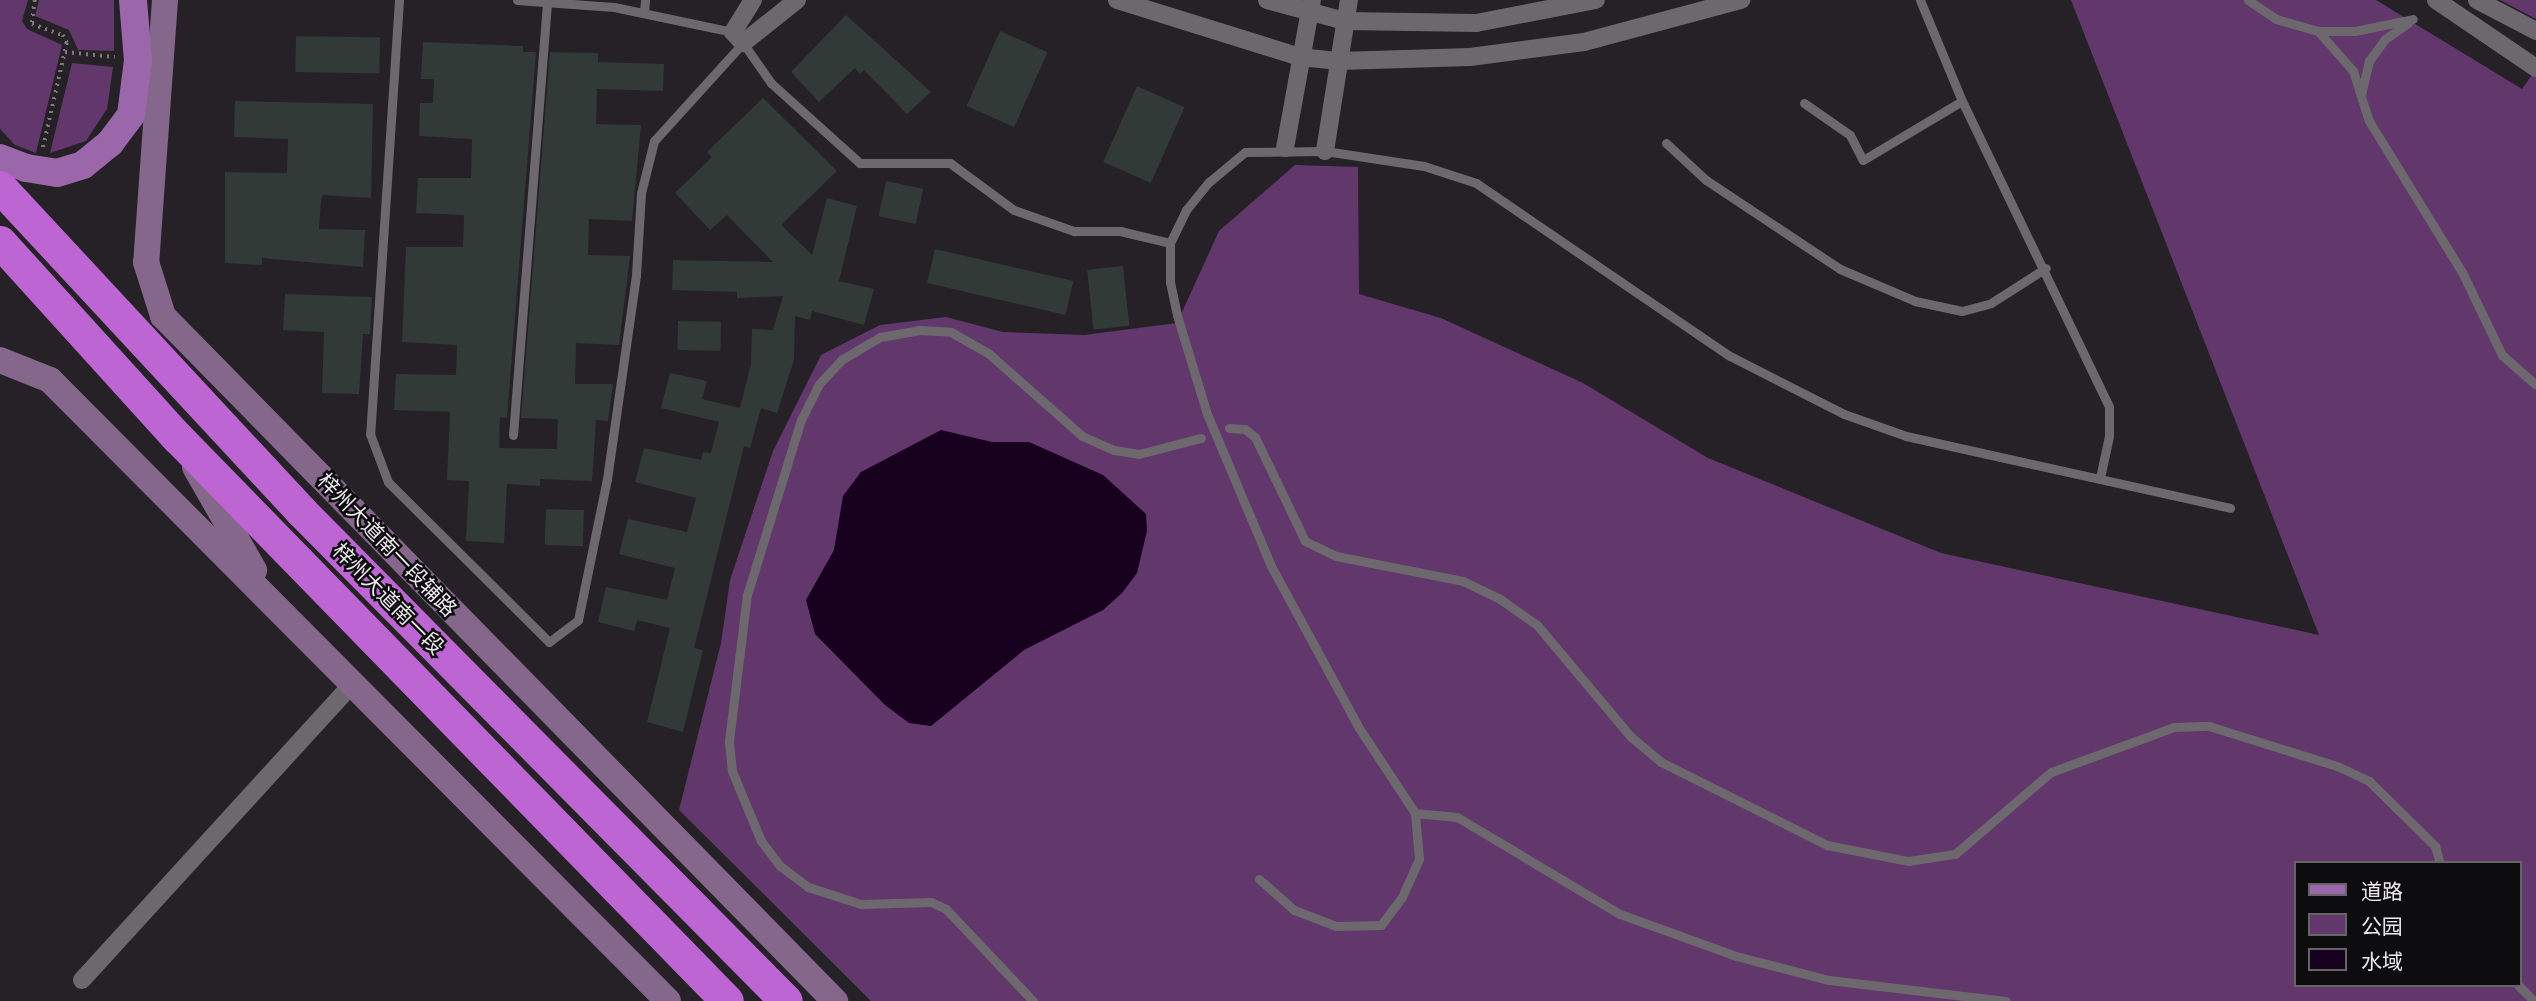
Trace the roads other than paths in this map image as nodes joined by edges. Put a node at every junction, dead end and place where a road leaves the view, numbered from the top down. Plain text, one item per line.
1 (133, 0) edge
2 (165, 0) edge
3 (400, 0) edge
4 (517, 0) edge
5 (645, 0) edge
6 (753, 0) edge
7 (797, 0) edge
8 (1117, 0) edge
9 (1267, 0) edge
10 (1349, 0) edge
11 (1596, 0) edge
12 (1741, 0) edge
13 (1920, 0) edge
14 (2248, 0) edge
15 (2436, 0) edge
16 (2477, 0) edge
17 (547, 2) junction
18 (570, 2) edge
19 (2456, 5) edge
20 (1311, 6) edge
21 (644, 12) junction
22 (1345, 21) junction
23 (2318, 31) junction
24 (2536, 31) edge
25 (738, 38) junction
26 (1300, 57) junction
27 (1339, 61) junction
28 (2536, 68) edge
29 (2361, 97) junction
30 (1962, 100) junction
31 (1804, 103) dead end
32 (1665, 143) dead end
33 (1285, 148) junction
34 (1325, 151) junction
35 (0, 158) edge
36 (0, 187) edge
37 (0, 242) edge
38 (1170, 243) junction
39 (2046, 268) junction
40 (0, 360) edge
41 (2536, 385) edge
42 (267, 421) junction
43 (1229, 428) dead end
44 (513, 435) dead end
45 (178, 438) junction
46 (1201, 438) dead end
47 (2100, 478) junction
48 (2230, 508) dead end
49 (302, 511) junction
50 (409, 569) junction
51 (272, 602) junction
52 (353, 682) junction
53 (1415, 813) junction
54 (2439, 861) edge
55 (1259, 879) dead end
56 (82, 980) dead end
57 (2520, 987) edge
58 (668, 1001) edge
59 (727, 1001) edge
60 (786, 1001) edge
61 (835, 1001) edge
62 (1033, 1001) edge
63 (2006, 1001) edge
64 (2534, 1001) edge

1 - 35 main road
2 - 42 main road, 梓州大道南一段辅路
3 - 25 lane
4 - 17 lane
5 - 21 lane
6 - 25 street
7 - 25 street
8 - 26 street
9 - 20 street
10 - 22 street
11 - 22 street
12 - 27 street
13 - 30 lane
14 - 23 lane
15 - 19 street
16 - 24 street
17 - 18 lane
17 - 44 lane
18 - 21 lane
19 - 28 street
20 - 22 street
20 - 26 street
21 - 25 lane
22 - 27 street
23 - 29 lane
23 - 29 lane
25 - 38 lane
26 - 27 street
26 - 33 street
27 - 34 street
29 - 41 lane
30 - 31 lane
30 - 39 lane
32 - 39 lane
33 - 34 lane
33 - 38 lane
34 - 47 lane
36 - 49 highway, 梓州大道南一段
37 - 45 highway, 梓州大道南一段
38 - 53 lane
39 - 47 lane
40 - 51 main road
42 - 49 main road
42 - 50 main road, 梓州大道南一段辅路
43 - 54 lane
45 - 51 main road
45 - 59 highway, 梓州大道南一段
46 - 62 lane
47 - 48 lane
49 - 50 main road
49 - 60 highway, 梓州大道南一段
50 - 61 main road, 梓州大道南一段辅路
51 - 52 main road
52 - 56 street
52 - 58 main road
53 - 55 lane
53 - 63 lane
57 - 64 lane

